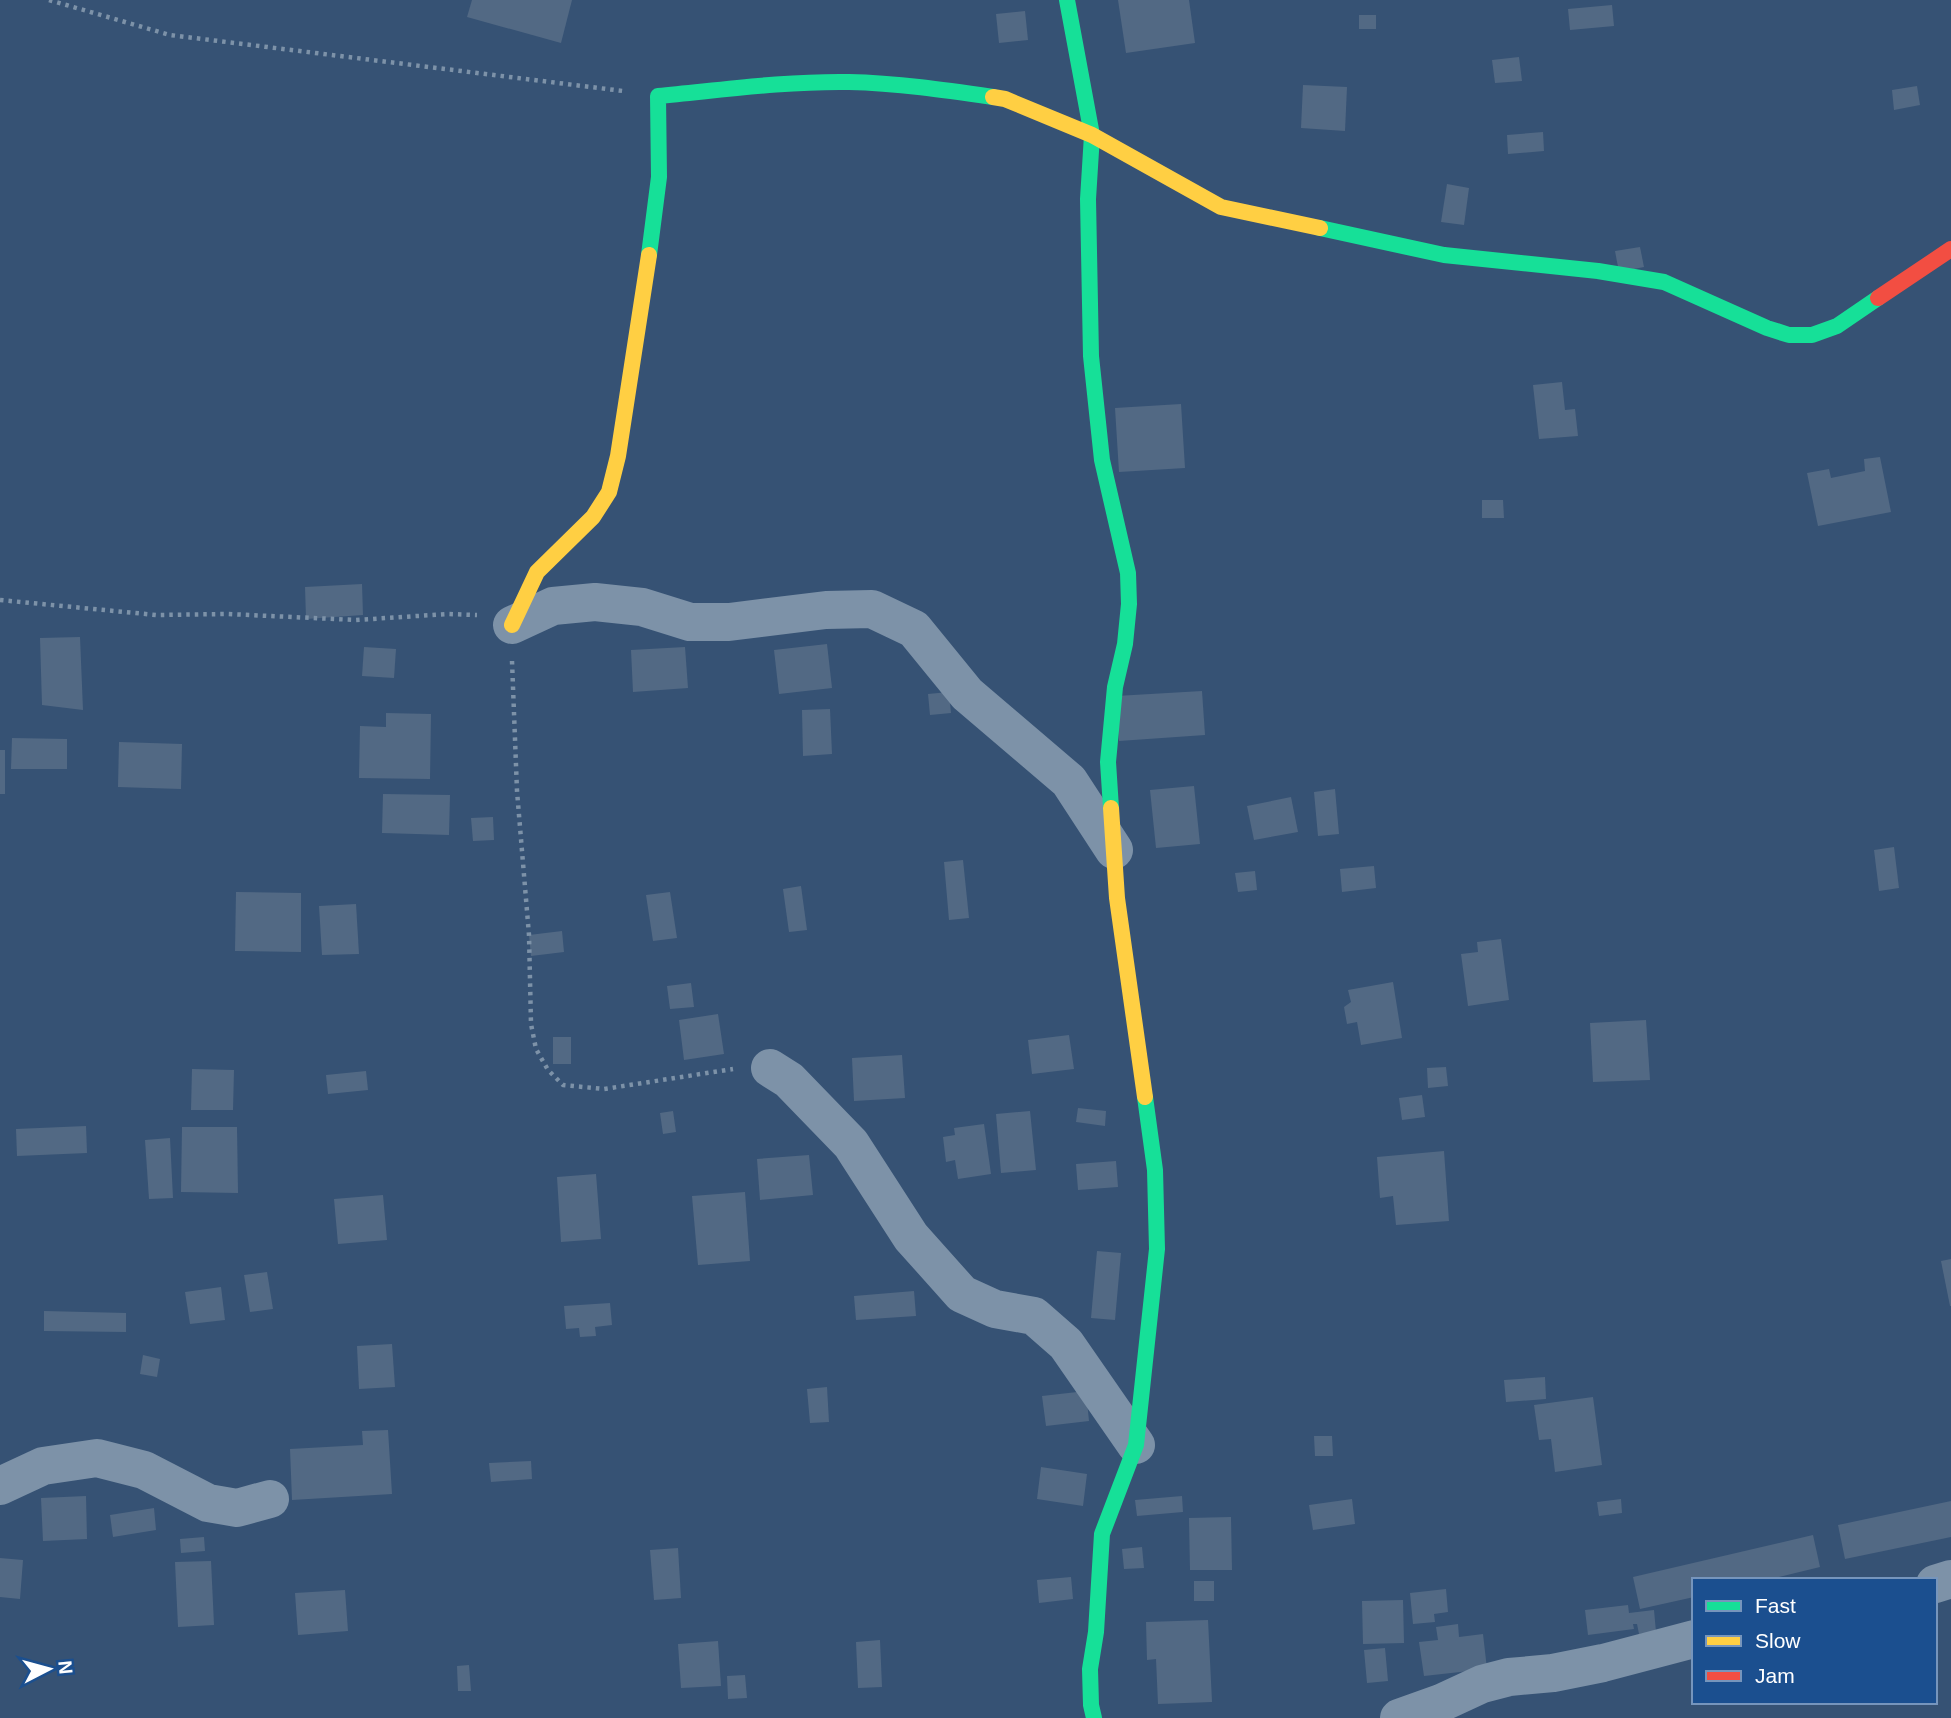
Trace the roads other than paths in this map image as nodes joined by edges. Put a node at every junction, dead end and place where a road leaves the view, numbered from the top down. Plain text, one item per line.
1 (1066, 0) edge
2 (1092, 135) junction
3 (1951, 249) edge
4 (512, 625) joint
5 (1114, 850) junction
6 (770, 1068) road end
7 (1136, 1445) junction
8 (0, 1486) edge
9 (270, 1499) dead end
10 (1692, 1640) edge
11 (1094, 1718) edge
12 (1399, 1718) edge

1 - 2 street
2 - 3 street
2 - 4 street
2 - 5 street
4 - 5 street
5 - 7 street
6 - 7 street
7 - 11 street
8 - 9 street
10 - 12 street

